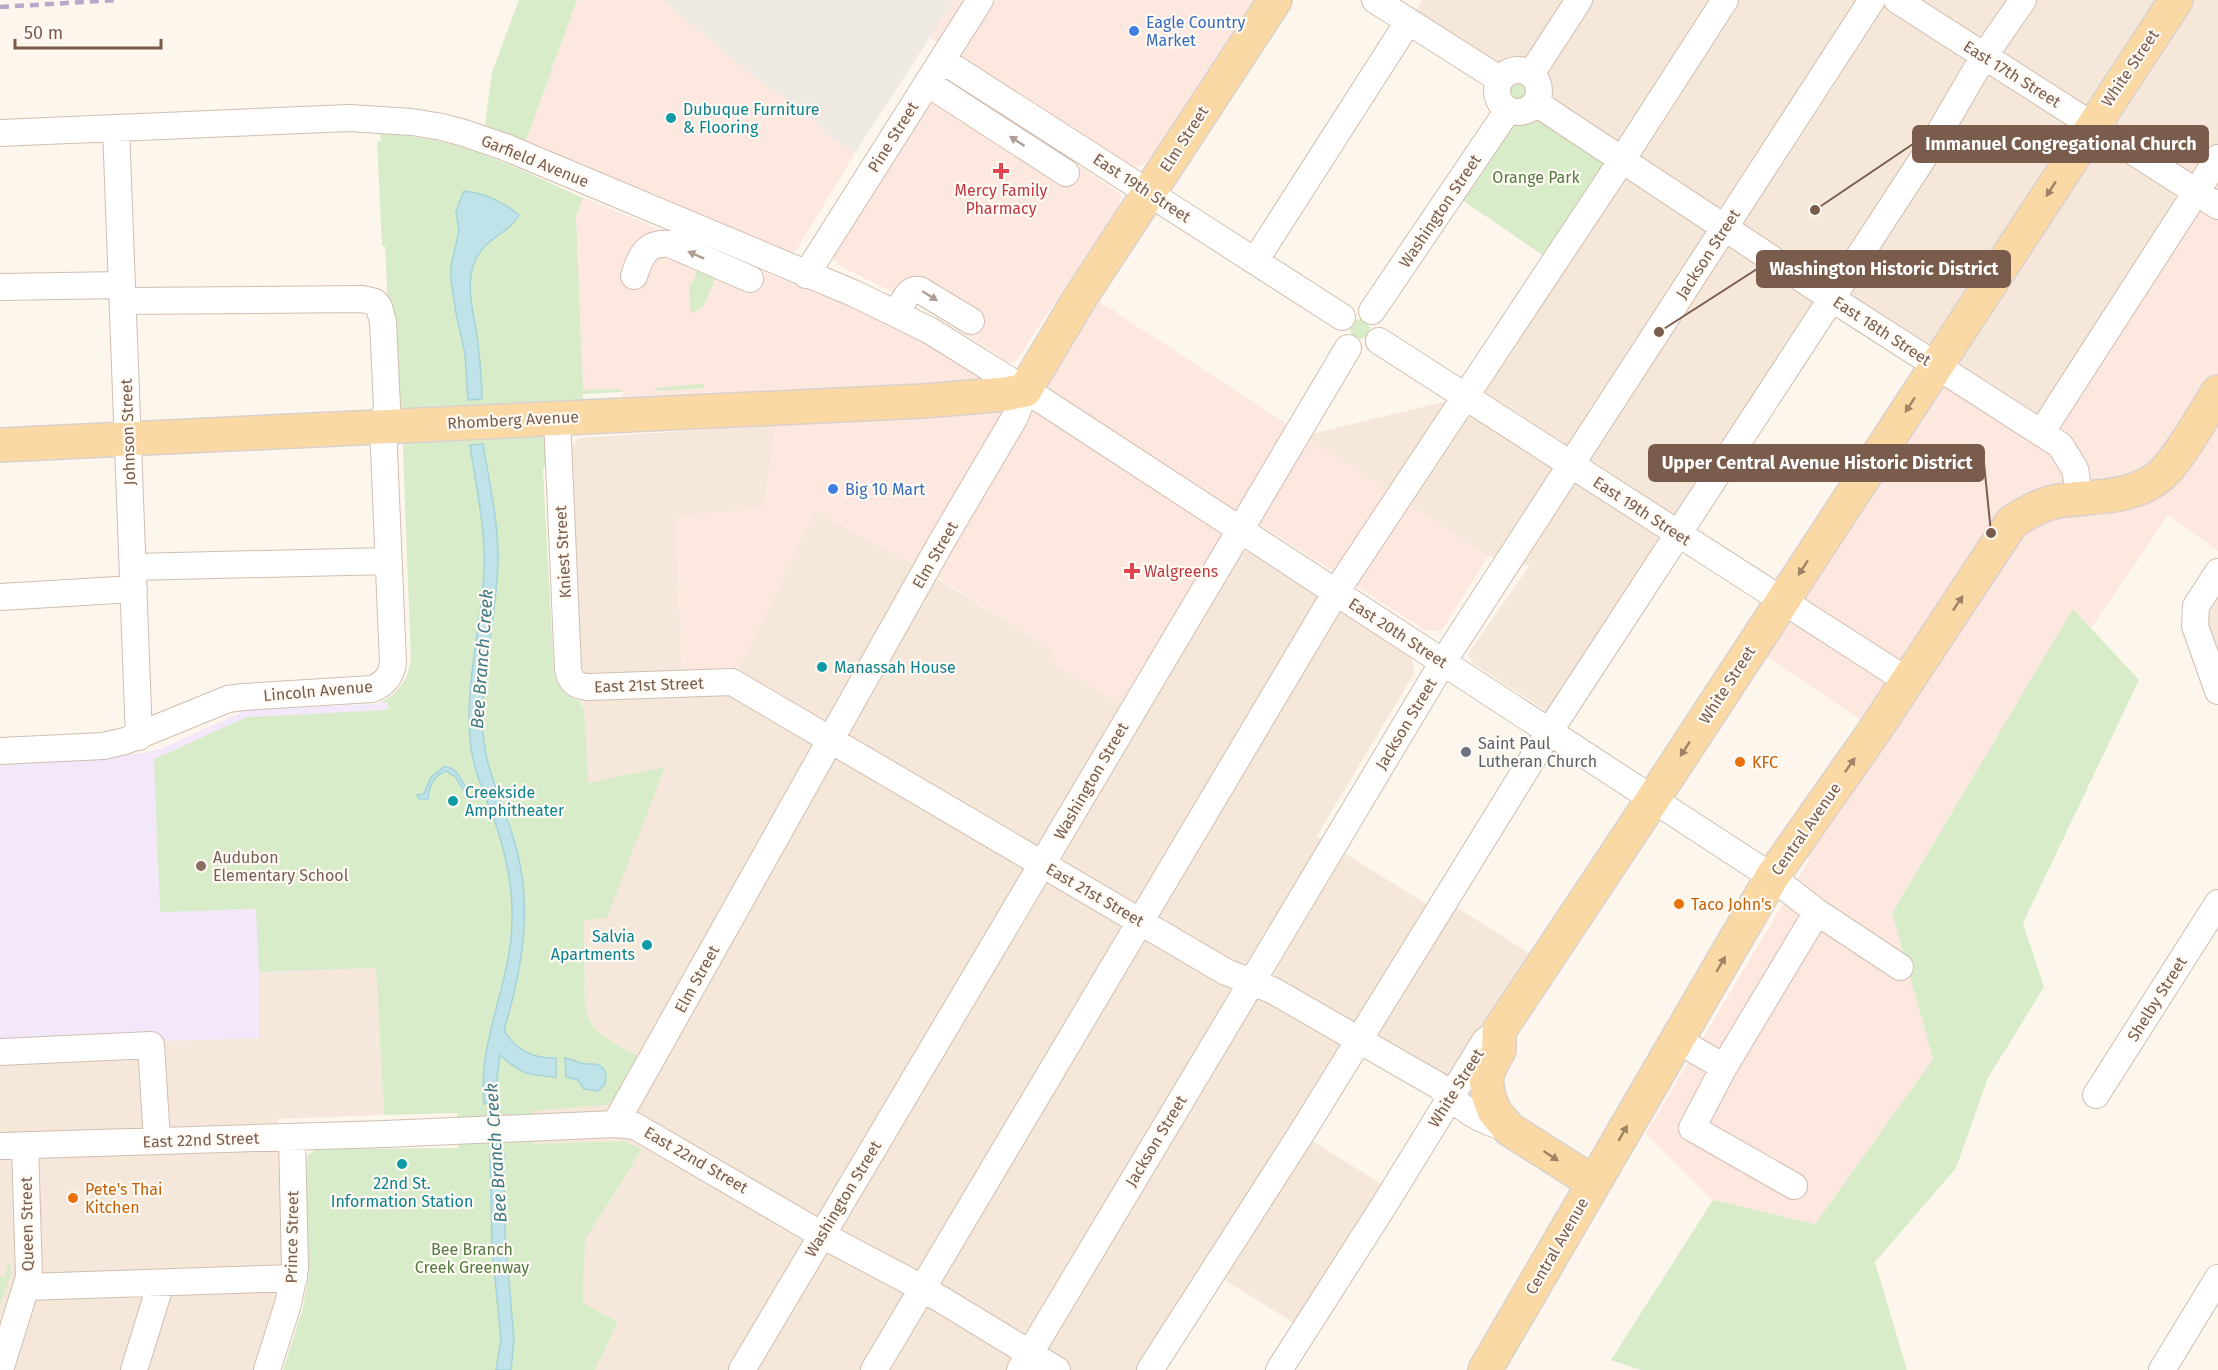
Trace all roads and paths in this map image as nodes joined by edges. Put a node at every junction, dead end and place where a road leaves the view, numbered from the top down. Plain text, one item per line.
1 (980, 0) edge
2 (1275, 0) edge
3 (1375, 0) edge
4 (1579, 0) edge
5 (1725, 0) edge
6 (1872, 0) edge
7 (1897, 0) edge
8 (2023, 0) edge
9 (2176, 0) edge
10 (1408, 21) junction
11 (1983, 56) junction
12 (942, 60) junction
13 (1531, 74) junction
14 (1499, 79) junction
15 (927, 84) junction
16 (1536, 103) junction
17 (1508, 110) junction
18 (2092, 125) junction
19 (116, 128) junction
20 (0, 133) edge
21 (2218, 158) edge
22 (1622, 160) junction
23 (1066, 173) dead end
24 (2196, 191) junction
25 (1149, 193) junction
26 (2218, 206) edge
27 (1725, 228) junction
28 (1256, 261) junction
29 (806, 275) junction
30 (634, 276) dead end
31 (750, 279) dead end
32 (0, 287) edge
33 (122, 293) junction
34 (1831, 298) junction
35 (1372, 311) junction
36 (897, 313) junction
37 (1342, 317) junction
38 (971, 321) dead end
39 (1379, 340) junction
40 (1348, 348) junction
41 (1936, 366) junction
42 (1025, 390) junction
43 (2218, 392) edge
44 (1467, 396) junction
45 (557, 418) junction
46 (383, 426) junction
47 (2041, 433) junction
48 (128, 440) junction
49 (0, 445) edge
50 (1570, 464) junction
51 (2080, 500) junction
52 (1241, 530) junction
53 (1679, 535) junction
54 (388, 561) junction
55 (2218, 573) edge
56 (133, 578) junction
57 (1336, 592) junction
58 (0, 597) edge
59 (1782, 600) junction
60 (1443, 662) junction
61 (1906, 680) junction
62 (575, 684) joint
63 (2218, 692) edge
64 (1549, 732) junction
65 (139, 737) junction
66 (831, 740) junction
67 (0, 751) edge
68 (1653, 800) junction
69 (1042, 864) junction
70 (1772, 877) junction
71 (2218, 903) edge
72 (1817, 912) junction
73 (1140, 921) junction
74 (1900, 967) dead end
75 (1251, 981) junction
76 (1499, 1031) junction
77 (1359, 1039) junction
78 (1677, 1040) junction
79 (0, 1052) edge
80 (1724, 1067) junction
81 (2096, 1095) dead end
82 (1450, 1098) junction
83 (615, 1124) junction
84 (1509, 1128) junction
85 (292, 1137) junction
86 (157, 1141) junction
87 (13, 1146) edge
88 (1594, 1183) junction
89 (1794, 1186) dead end
90 (822, 1235) junction
91 (294, 1278) junction
92 (2218, 1278) edge
93 (161, 1283) junction
94 (26, 1287) junction
95 (924, 1288) junction
96 (1025, 1362) edge
97 (0, 1370) edge
98 (134, 1370) edge
99 (267, 1370) edge
100 (742, 1370) edge
101 (874, 1370) edge
102 (1057, 1370) edge
103 (1150, 1370) edge
104 (1279, 1370) edge
105 (1485, 1370) edge
106 (2162, 1370) edge

1 - 12 street, Pine Street
2 - 25 main road, Elm Street
3 - 10 street
4 - 13 street
5 - 22 street
6 - 27 street, Jackson Street
7 - 11 street, East 17th Street
8 - 11 street
9 - 18 main road, White Street
10 - 14 street
10 - 28 street
11 - 18 street, East 17th Street
11 - 34 street
12 - 15 street, Pine Street
12 - 25 street, East 19th Street
13 - 14 street
13 - 16 street
14 - 17 street
23 -> 15 street
15 - 29 street, Pine Street
16 - 17 street
16 - 22 street, East 18th Street
17 - 35 street, Washington Street
18 - 24 street, East 17th Street
18 -> 41 main road, White Street
19 - 20 street, Garfield Avenue
19 - 29 street, Garfield Avenue
19 - 33 street, Johnson Street
21 - 24 street
22 - 27 street, East 18th Street
22 - 44 street
24 - 26 street, East 17th Street
24 - 47 street
25 - 28 street, East 19th Street
25 - 42 main road, Elm Street
27 - 34 street, East 18th Street
27 - 50 street, Jackson Street
28 - 37 street, East 19th Street
29 - 36 street, Garfield Avenue
31 -> 30 street
32 - 33 street
33 - 46 street, Lincoln Avenue
33 - 48 street, Johnson Street
34 - 41 street, East 18th Street
34 - 53 street
35 - 37 street
35 - 39 street
36 -> 38 street
36 - 42 street, Garfield Avenue
37 - 40 street
39 - 40 street
39 - 44 street, East 19th Street
40 - 52 street, Washington Street
41 - 47 street, East 18th Street
41 -> 59 main road, White Street
42 - 45 main road, Rhomberg Avenue
42 - 52 street, East 20th Street
42 - 66 street, Elm Street
43 - 51 main road, Central Avenue
44 - 50 street, East 19th Street
44 - 57 street
45 - 46 main road, Rhomberg Avenue
45 - 62 street, Kniest Street
46 - 48 main road, Rhomberg Avenue
46 - 54 street, Lincoln Avenue
47 - 51 street, East 18th Street
48 - 49 main road, Rhomberg Avenue
48 - 56 street, Johnson Street
50 - 53 street, East 19th Street
50 - 60 street, Jackson Street
61 -> 51 main road, Central Avenue
52 - 57 street, East 20th Street
52 - 69 street, Washington Street
53 - 59 street, East 19th Street
53 - 64 street
54 - 56 street
54 - 65 street, Lincoln Avenue
55 - 63 street
56 - 58 street
56 - 65 street, Johnson Street
57 - 60 street, East 20th Street
57 - 73 street
59 - 61 street, East 19th Street
59 -> 68 main road, White Street
60 - 64 street, East 20th Street
60 - 75 street, Jackson Street
70 -> 61 main road, Central Avenue
62 - 66 street, East 21st Street
64 - 68 street, East 20th Street
64 - 77 street
65 - 67 street, Lincoln Avenue
66 - 69 street, East 21st Street
66 - 83 street, Elm Street
68 - 70 street, East 20th Street
68 - 76 main road, White Street
69 - 73 street, East 21st Street
69 - 90 street, Washington Street
70 - 72 street, East 20th Street
78 -> 70 main road, Central Avenue
71 - 81 street, Shelby Street
72 - 74 street, East 20th Street
72 - 80 street
73 - 75 street, East 21st Street
73 - 95 street
75 - 77 street, East 21st Street
75 - 96 street, Jackson Street
76 - 82 street, White Street
76 - 84 main road
77 - 82 street, East 21st Street
77 - 103 street
78 - 80 street
88 -> 78 main road, Central Avenue
79 - 86 street
80 - 89 street
82 - 84 street, East 21st Street
82 - 104 street, White Street
83 - 85 street, East 22nd Street
83 - 90 street, East 22nd Street
84 -> 88 main road, East 21st Street
85 - 86 street, East 22nd Street
85 - 91 street, Prince Street
86 - 87 street, East 22nd Street
87 - 94 street, Queen Street
88 - 105 main road, Central Avenue
90 - 95 street, East 22nd Street
90 - 100 street, Washington Street
91 - 93 street
91 - 99 street, Prince Street
92 - 106 street
93 - 94 street
93 - 98 street
94 - 97 street, Queen Street
95 - 96 street, East 22nd Street
95 - 101 street
96 - 102 street, East 22nd Street

